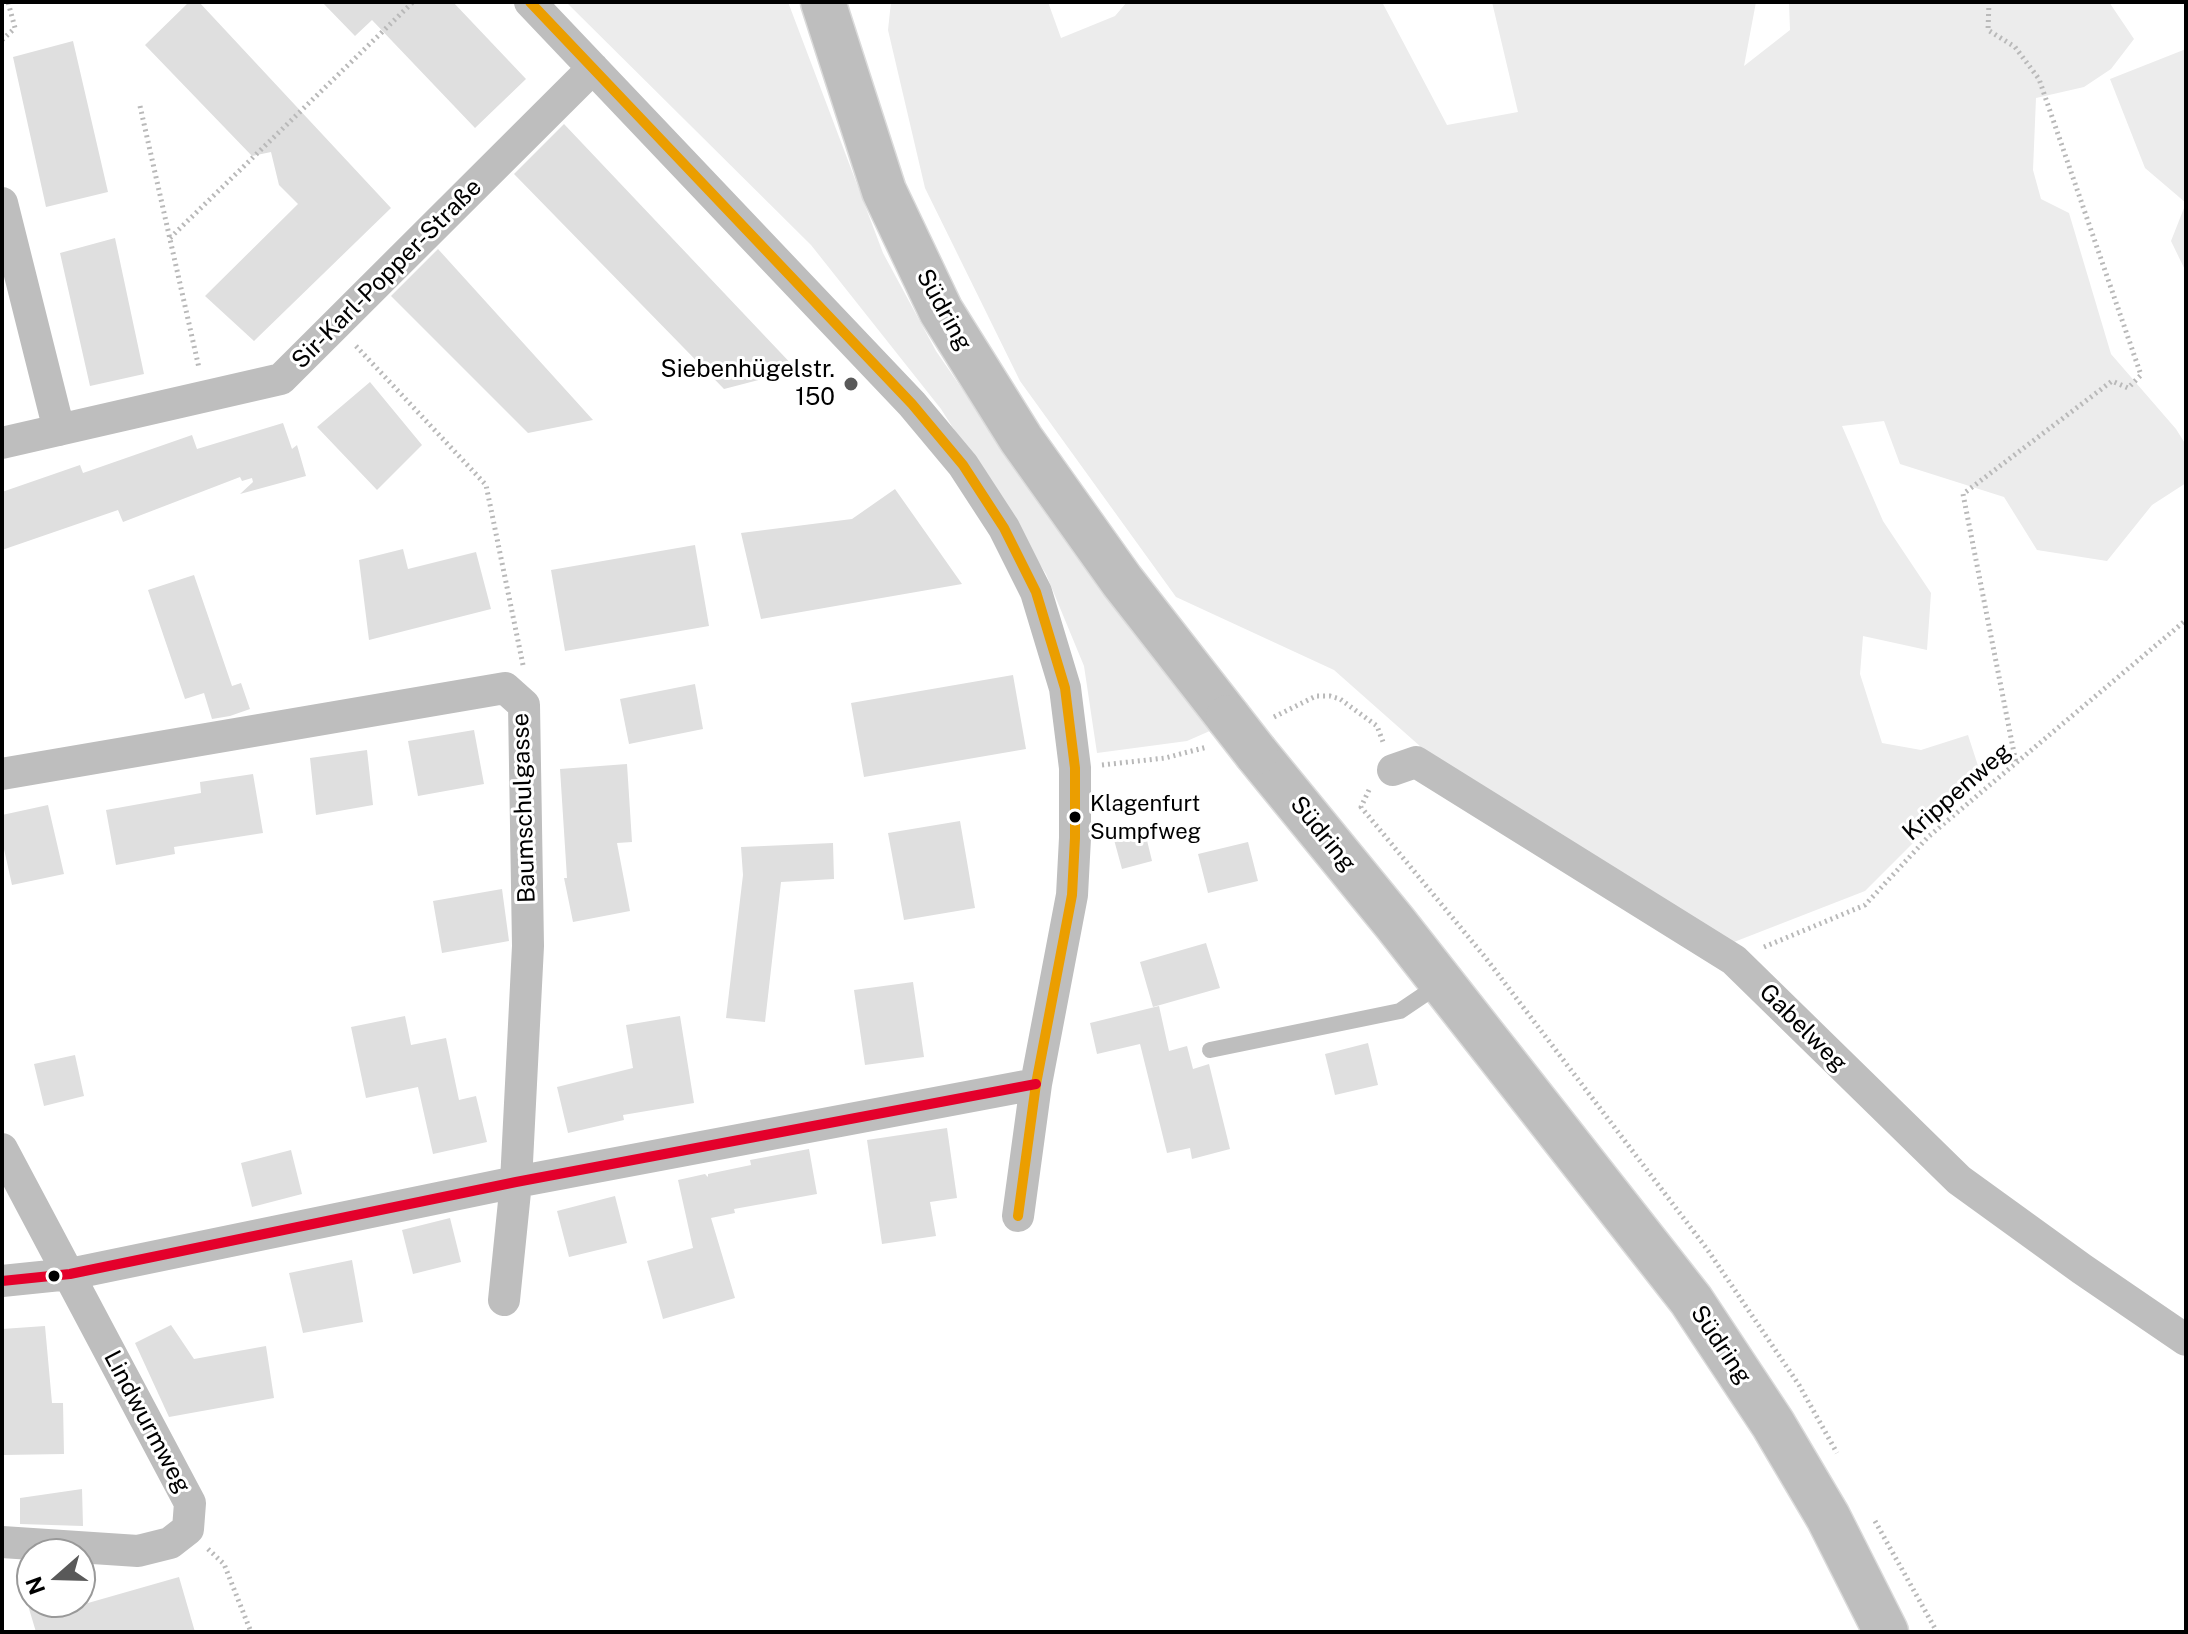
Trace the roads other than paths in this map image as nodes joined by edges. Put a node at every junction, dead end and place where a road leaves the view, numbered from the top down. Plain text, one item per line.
1 (530, 2) edge
2 (823, 2) edge
3 (593, 68) junction
4 (2, 203) edge
5 (59, 430) junction
6 (2, 443) edge
7 (1393, 770) dead end
8 (2, 774) edge
9 (1442, 983) junction
10 (1210, 1050) dead end
11 (1036, 1084) junction
12 (2, 1149) edge
13 (516, 1182) junction
14 (1018, 1216) dead end
15 (70, 1274) junction
16 (2, 1281) edge
17 (504, 1300) dead end
18 (2186, 1340) edge
19 (2, 1542) edge
20 (1886, 1632) edge

1 - 3 street
2 - 9 main road, Südring, bridge
3 - 5 street, Sir-Karl-Popper-Straße
3 - 11 street
4 - 5 street
5 - 6 street, Sir-Karl-Popper-Straße
7 - 18 street, Gabelweg
8 - 13 street, Baumschulgasse
9 - 10 lane
9 - 20 main road, Südring
11 - 13 street
11 - 14 street
12 - 15 street
13 - 15 street
13 - 17 street, Baumschulgasse
15 - 16 street
15 - 19 street, Lindwurmweg

